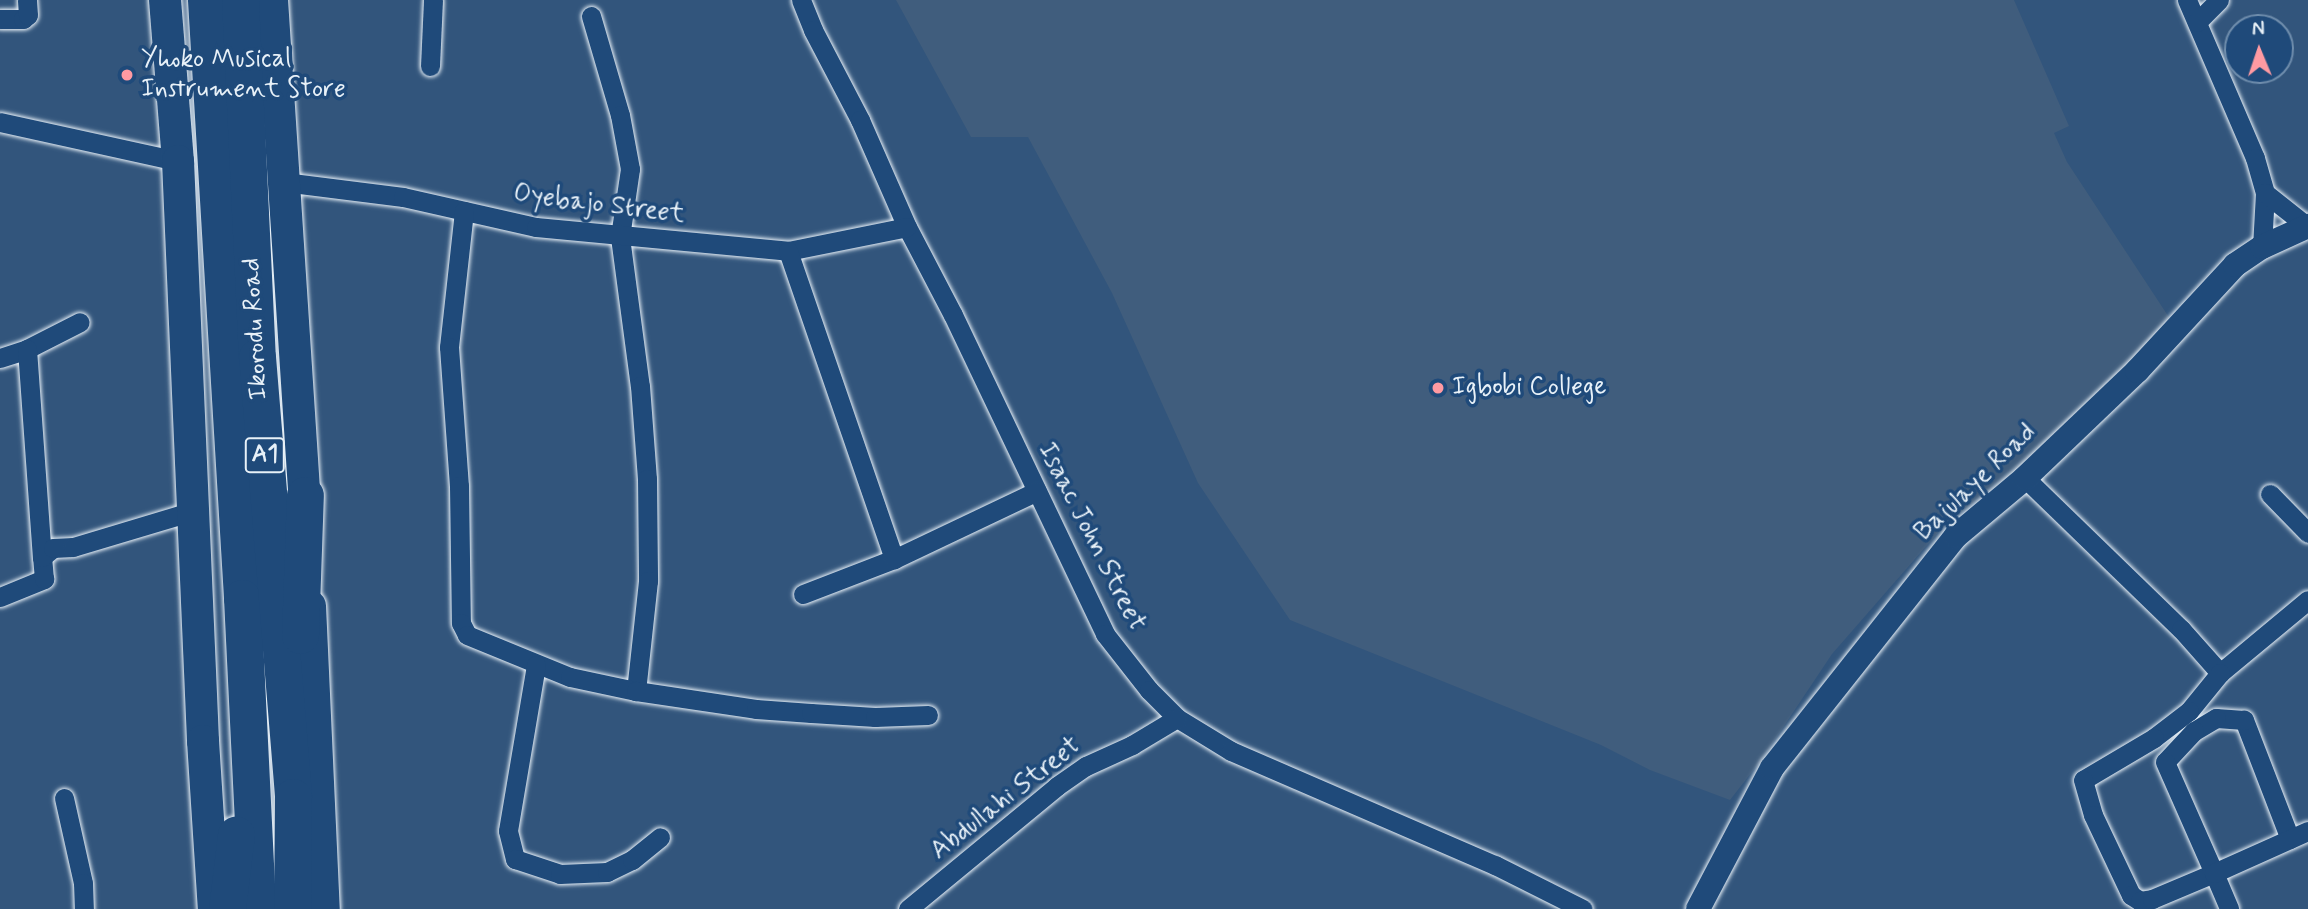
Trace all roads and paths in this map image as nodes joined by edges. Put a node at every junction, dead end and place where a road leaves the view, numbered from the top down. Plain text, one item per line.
1 (27, 0) edge
2 (165, 0) edge
3 (206, 0) edge
4 (240, 0) edge
5 (272, 0) edge
6 (433, 0) edge
7 (801, 0) edge
8 (2187, 0) edge
9 (2219, 0) edge
10 (591, 16) dead end
11 (0, 19) edge
12 (2197, 22) junction
13 (430, 66) dead end
14 (0, 122) edge
15 (178, 162) junction
16 (284, 182) junction
17 (2265, 193) junction
18 (464, 211) junction
19 (2308, 226) edge
20 (907, 227) junction
21 (620, 237) junction
22 (2262, 247) junction
23 (788, 251) junction
24 (80, 322) dead end
25 (27, 349) junction
26 (0, 358) edge
27 (2025, 478) junction
28 (1037, 491) junction
29 (2270, 494) dead end
30 (305, 495) junction
31 (192, 511) junction
32 (2308, 533) edge
33 (42, 557) junction
34 (894, 559) junction
35 (803, 594) dead end
36 (0, 597) edge
37 (2308, 600) edge
38 (536, 665) junction
39 (2220, 673) junction
40 (636, 691) junction
41 (928, 715) dead end
42 (1178, 718) junction
43 (249, 734) junction
44 (293, 797) junction
45 (64, 798) dead end
46 (2299, 835) edge
47 (660, 837) dead end
48 (2214, 873) junction
49 (84, 909) edge
50 (214, 909) edge
51 (227, 909) edge
52 (257, 909) edge
53 (292, 909) edge
54 (324, 909) edge
55 (908, 909) edge
56 (1583, 909) edge
57 (1698, 909) edge
58 (2229, 909) edge

1 - 11 street
2 - 15 main road
3 - 43 highway, Ikorodu Road / A1
4 - 44 highway, Ikorodu Road / A1
5 - 16 main road, Ikorodu Road
6 - 13 street
7 - 20 street, Isaac John Street
8 - 12 street
9 - 12 street
10 - 21 street
12 - 17 street
14 - 15 street
15 - 31 main road
16 - 18 street, Oyebajo Street
16 - 30 main road, Ikorodu Road
17 - 19 street
17 - 22 street
18 - 21 street, Oyebajo Street
18 - 38 street
19 - 22 street, Bajulaye Road
20 - 23 street, Oyebajo Street
20 - 28 street, Isaac John Street
21 - 23 street, Oyebajo Street
21 - 40 street
22 - 27 street, Bajulaye Road
23 - 34 street
24 - 25 street
25 - 26 street
25 - 33 street
27 - 39 street
27 - 57 street, Bajulaye Road
28 - 34 street
28 - 42 street, Isaac John Street
29 - 32 street
30 - 44 highway
30 - 54 main road, Ikorodu Road
31 - 33 street
31 - 50 main road
33 - 36 street
34 - 35 street
37 - 39 street
38 - 40 street
38 - 47 street
39 - 48 street
40 - 41 street
42 - 55 street, Abdullahi Street
42 - 56 street, Isaac John Street
43 - 51 highway
43 - 52 highway, Ikorodu Road / A1
44 - 53 highway, Ikorodu Road / A1
45 - 49 street
46 - 48 street
46 - 48 street
48 - 58 street

